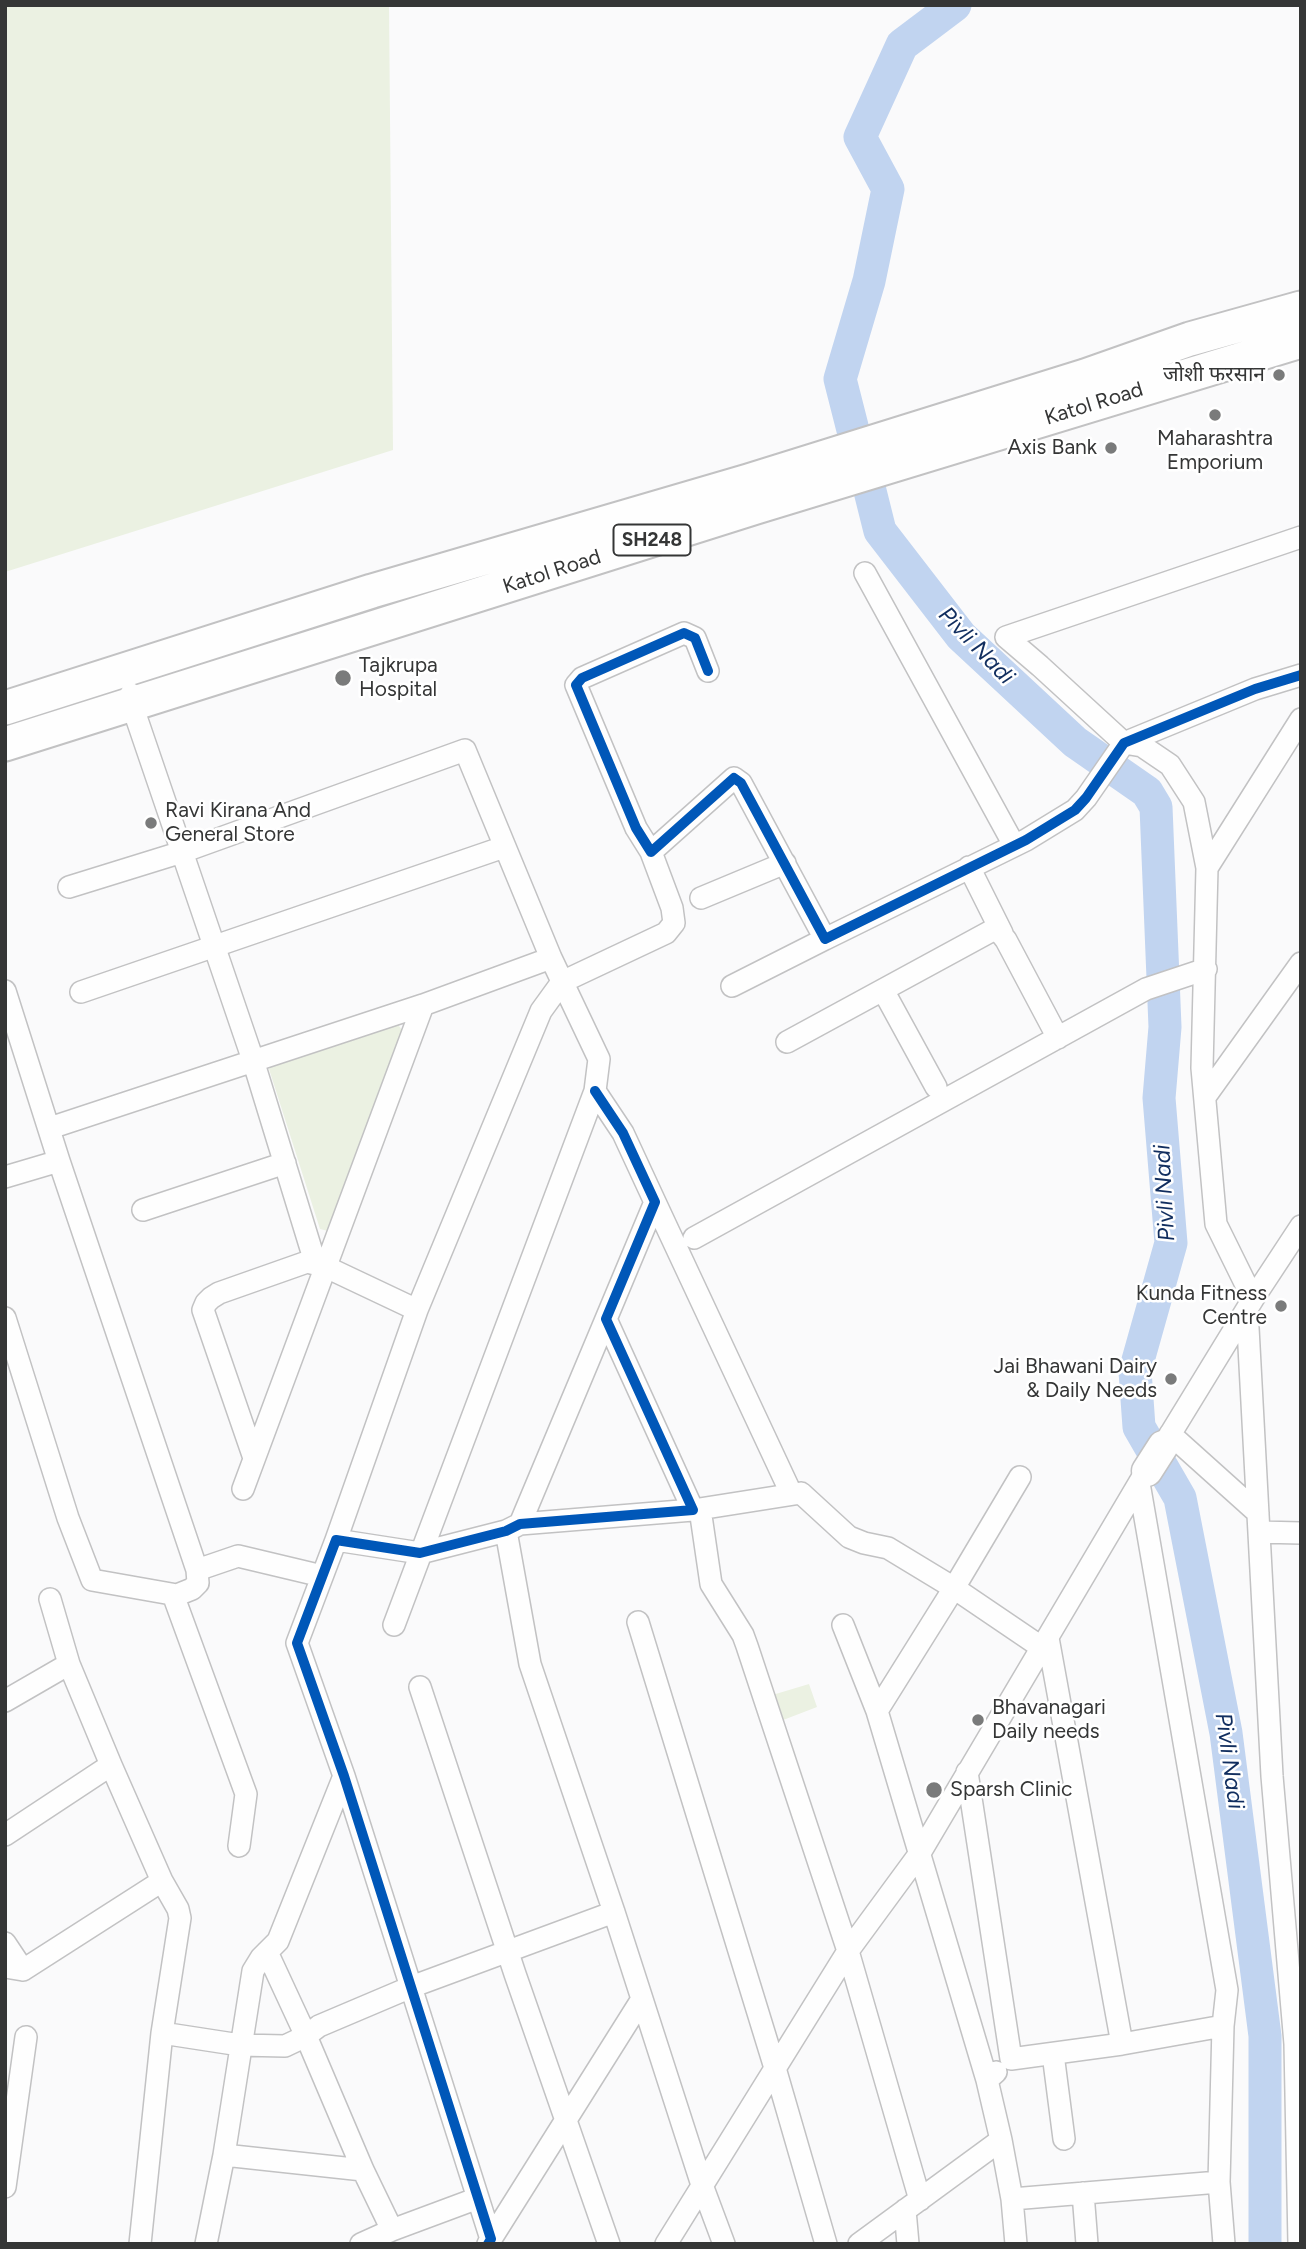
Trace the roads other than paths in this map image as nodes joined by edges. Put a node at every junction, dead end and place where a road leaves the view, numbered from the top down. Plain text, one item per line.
1 (1301, 308) edge
2 (1301, 341) edge
3 (752, 494) junction
4 (1301, 537) edge
5 (865, 573) dead end
6 (130, 667) junction
7 (708, 671) dead end
8 (1301, 675) edge
9 (132, 705) junction
10 (5, 708) edge
11 (1301, 719) edge
12 (5, 744) edge
13 (1119, 749) junction
14 (1014, 845) junction
15 (504, 847) junction
16 (182, 852) junction
17 (651, 852) junction
18 (785, 863) junction
19 (969, 867) junction
20 (1207, 868) junction
21 (69, 887) dead end
22 (701, 898) dead end
23 (1002, 933) junction
24 (825, 939) junction
25 (215, 947) junction
26 (551, 958) junction
27 (1301, 962) edge
28 (1206, 969) junction
29 (562, 982) junction
30 (732, 986) dead end
31 (883, 990) junction
32 (5, 991) edge
33 (81, 992) dead end
34 (423, 1005) junction
35 (1058, 1038) junction
36 (787, 1042) dead end
37 (253, 1060) junction
38 (936, 1087) dead end
39 (595, 1091) junction
40 (1205, 1097) junction
41 (50, 1128) junction
42 (59, 1161) junction
43 (285, 1163) junction
44 (5, 1177) edge
45 (655, 1202) junction
46 (143, 1210) dead end
47 (1301, 1226) edge
48 (694, 1238) dead end
49 (319, 1264) junction
50 (1250, 1304) junction
51 (417, 1310) junction
52 (5, 1318) edge
53 (606, 1319) junction
54 (254, 1458) junction
55 (1155, 1458) junction
56 (1020, 1477) dead end
57 (243, 1489) dead end
58 (791, 1493) junction
59 (697, 1509) junction
60 (1259, 1523) junction
61 (513, 1528) junction
62 (1301, 1532) edge
63 (336, 1540) junction
64 (420, 1553) junction
65 (197, 1570) junction
66 (321, 1576) junction
67 (954, 1588) junction
68 (177, 1595) junction
69 (50, 1599) dead end
70 (638, 1622) dead end
71 (394, 1625) dead end
72 (843, 1625) dead end
73 (1045, 1642) junction
74 (69, 1664) junction
75 (420, 1687) dead end
76 (5, 1701) edge
77 (877, 1712) junction
78 (111, 1765) junction
79 (967, 1772) junction
80 (344, 1776) junction
81 (5, 1835) edge
82 (239, 1846) dead end
83 (920, 1853) junction
84 (171, 1895) junction
85 (614, 1912) junction
86 (5, 1942) edge
87 (509, 1950) junction
88 (848, 1951) junction
89 (267, 1952) junction
90 (14, 1969) edge
91 (411, 1987) junction
92 (642, 1999) junction
93 (1223, 2026) junction
94 (162, 2033) junction
95 (306, 2036) junction
96 (26, 2037) dead end
97 (240, 2045) junction
98 (1122, 2045) junction
99 (1298, 2045) edge
100 (1052, 2054) junction
101 (1011, 2059) junction
102 (775, 2068) junction
103 (987, 2080) junction
104 (566, 2120) junction
105 (1064, 2139) dead end
106 (1001, 2140) junction
107 (224, 2155) junction
108 (363, 2170) junction
109 (1219, 2182) junction
110 (702, 2185) junction
111 (5, 2188) edge
112 (1083, 2193) junction
113 (478, 2198) junction
114 (1012, 2199) junction
115 (912, 2205) junction
116 (392, 2230) junction
117 (490, 2241) edge
118 (140, 2244) edge
119 (206, 2244) edge
120 (361, 2244) edge
121 (609, 2244) edge
122 (666, 2244) edge
123 (724, 2244) edge
124 (826, 2244) edge
125 (859, 2244) edge
126 (908, 2244) edge
127 (1016, 2244) edge
128 (1087, 2244) edge
129 (1224, 2244) edge
130 (1299, 2244) edge

1 - 3 main road, Katol Road / SH248
2 - 3 main road, Katol Road / SH248
3 - 6 main road, Katol Road / SH248
3 - 9 main road, Katol Road / SH248
4 - 13 street
5 - 14 street
6 - 9 street
6 - 10 main road, Katol Road / SH248
7 - 17 street
8 - 13 street
9 - 12 main road, Katol Road / SH248
9 - 16 street
11 - 20 street
13 - 14 street
13 - 20 street
14 - 19 street
15 - 16 street
15 - 25 street
15 - 26 street
16 - 21 street
16 - 25 street
17 - 18 street
17 - 29 street
18 - 22 street
18 - 24 street
19 - 23 street
19 - 24 street
20 - 28 street
23 - 31 street
23 - 35 street
24 - 30 street
25 - 33 street
25 - 37 street
26 - 29 street
26 - 34 street
27 - 40 street
28 - 35 street
28 - 40 street
29 - 39 street
29 - 51 street
31 - 36 street
31 - 38 street
32 - 41 street
34 - 37 street
34 - 49 street
35 - 48 street
37 - 41 street
37 - 43 street
39 - 45 street
39 - 64 street
40 - 50 street
41 - 42 street
42 - 44 street
42 - 65 street
43 - 46 street
43 - 49 street
45 - 53 street
45 - 58 street
47 - 50 street
49 - 51 street
49 - 54 street
49 - 54 street
50 - 55 street
50 - 60 street
51 - 63 street
52 - 68 street
53 - 59 street
53 - 61 street
54 - 57 street
55 - 60 street
55 - 73 street
55 - 93 street
56 - 67 street
58 - 59 street
58 - 67 street
59 - 61 street
59 - 88 street
60 - 62 street
60 - 99 street
61 - 64 street
61 - 85 street
63 - 64 street
63 - 66 street
64 - 71 street
65 - 66 street
65 - 68 street
66 - 80 street
67 - 73 street
67 - 77 street
68 - 82 street
69 - 74 street
70 - 102 street
72 - 77 street
73 - 79 street
73 - 98 street
74 - 76 street
74 - 78 street
75 - 87 street
77 - 83 street
78 - 81 street
78 - 84 street
79 - 83 street
79 - 101 street
80 - 89 street
80 - 91 street
83 - 88 street
83 - 103 street
84 - 90 street
84 - 94 street
85 - 87 street
85 - 92 street
86 - 90 street
87 - 91 street
87 - 104 street
88 - 102 street
88 - 115 street
89 - 95 street
89 - 97 street
91 - 95 street
91 - 113 street
92 - 104 street
92 - 110 street
93 - 98 street
93 - 109 street
94 - 97 street
94 - 118 street
95 - 97 street
95 - 108 street
96 - 111 street
97 - 107 street
98 - 100 street
99 - 130 street
100 - 101 street
100 - 105 street
101 - 103 street
102 - 110 street
102 - 124 street
103 - 106 street
104 - 117 street
104 - 121 street
106 - 114 street
106 - 115 street
107 - 108 street
107 - 119 street
108 - 116 street
109 - 112 street
109 - 129 street
110 - 122 street
110 - 123 street
112 - 114 street
112 - 128 street
113 - 116 street
113 - 117 street
114 - 127 street
115 - 125 street
115 - 126 street
116 - 120 street

